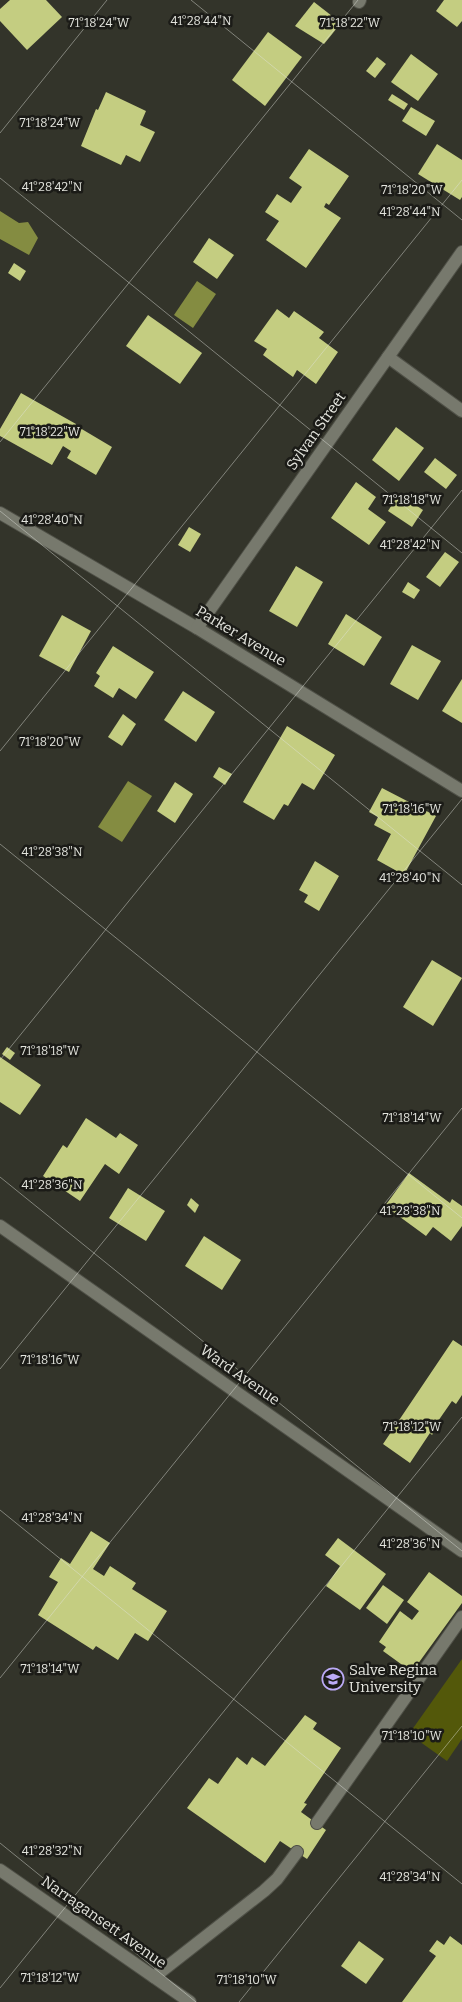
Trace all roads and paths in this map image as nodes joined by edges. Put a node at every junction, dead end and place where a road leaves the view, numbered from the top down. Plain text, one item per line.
1 (462, 252) edge
2 (388, 357) junction
3 (462, 411) edge
4 (0, 513) edge
5 (197, 628) junction
6 (462, 790) edge
7 (0, 1226) edge
8 (462, 1551) edge
9 (462, 1617) edge
10 (317, 1823) dead end
11 (297, 1852) dead end
12 (0, 1870) edge
13 (154, 1977) junction
14 (190, 2002) edge

1 - 2 street, Sylvan Street
2 - 3 street
2 - 5 street, Sylvan Street
4 - 5 street, Parker Avenue
5 - 6 street, Parker Avenue
7 - 8 street, Ward Avenue
9 - 10 street
11 - 13 street
12 - 13 street, Narragansett Avenue
13 - 14 street, Narragansett Avenue

